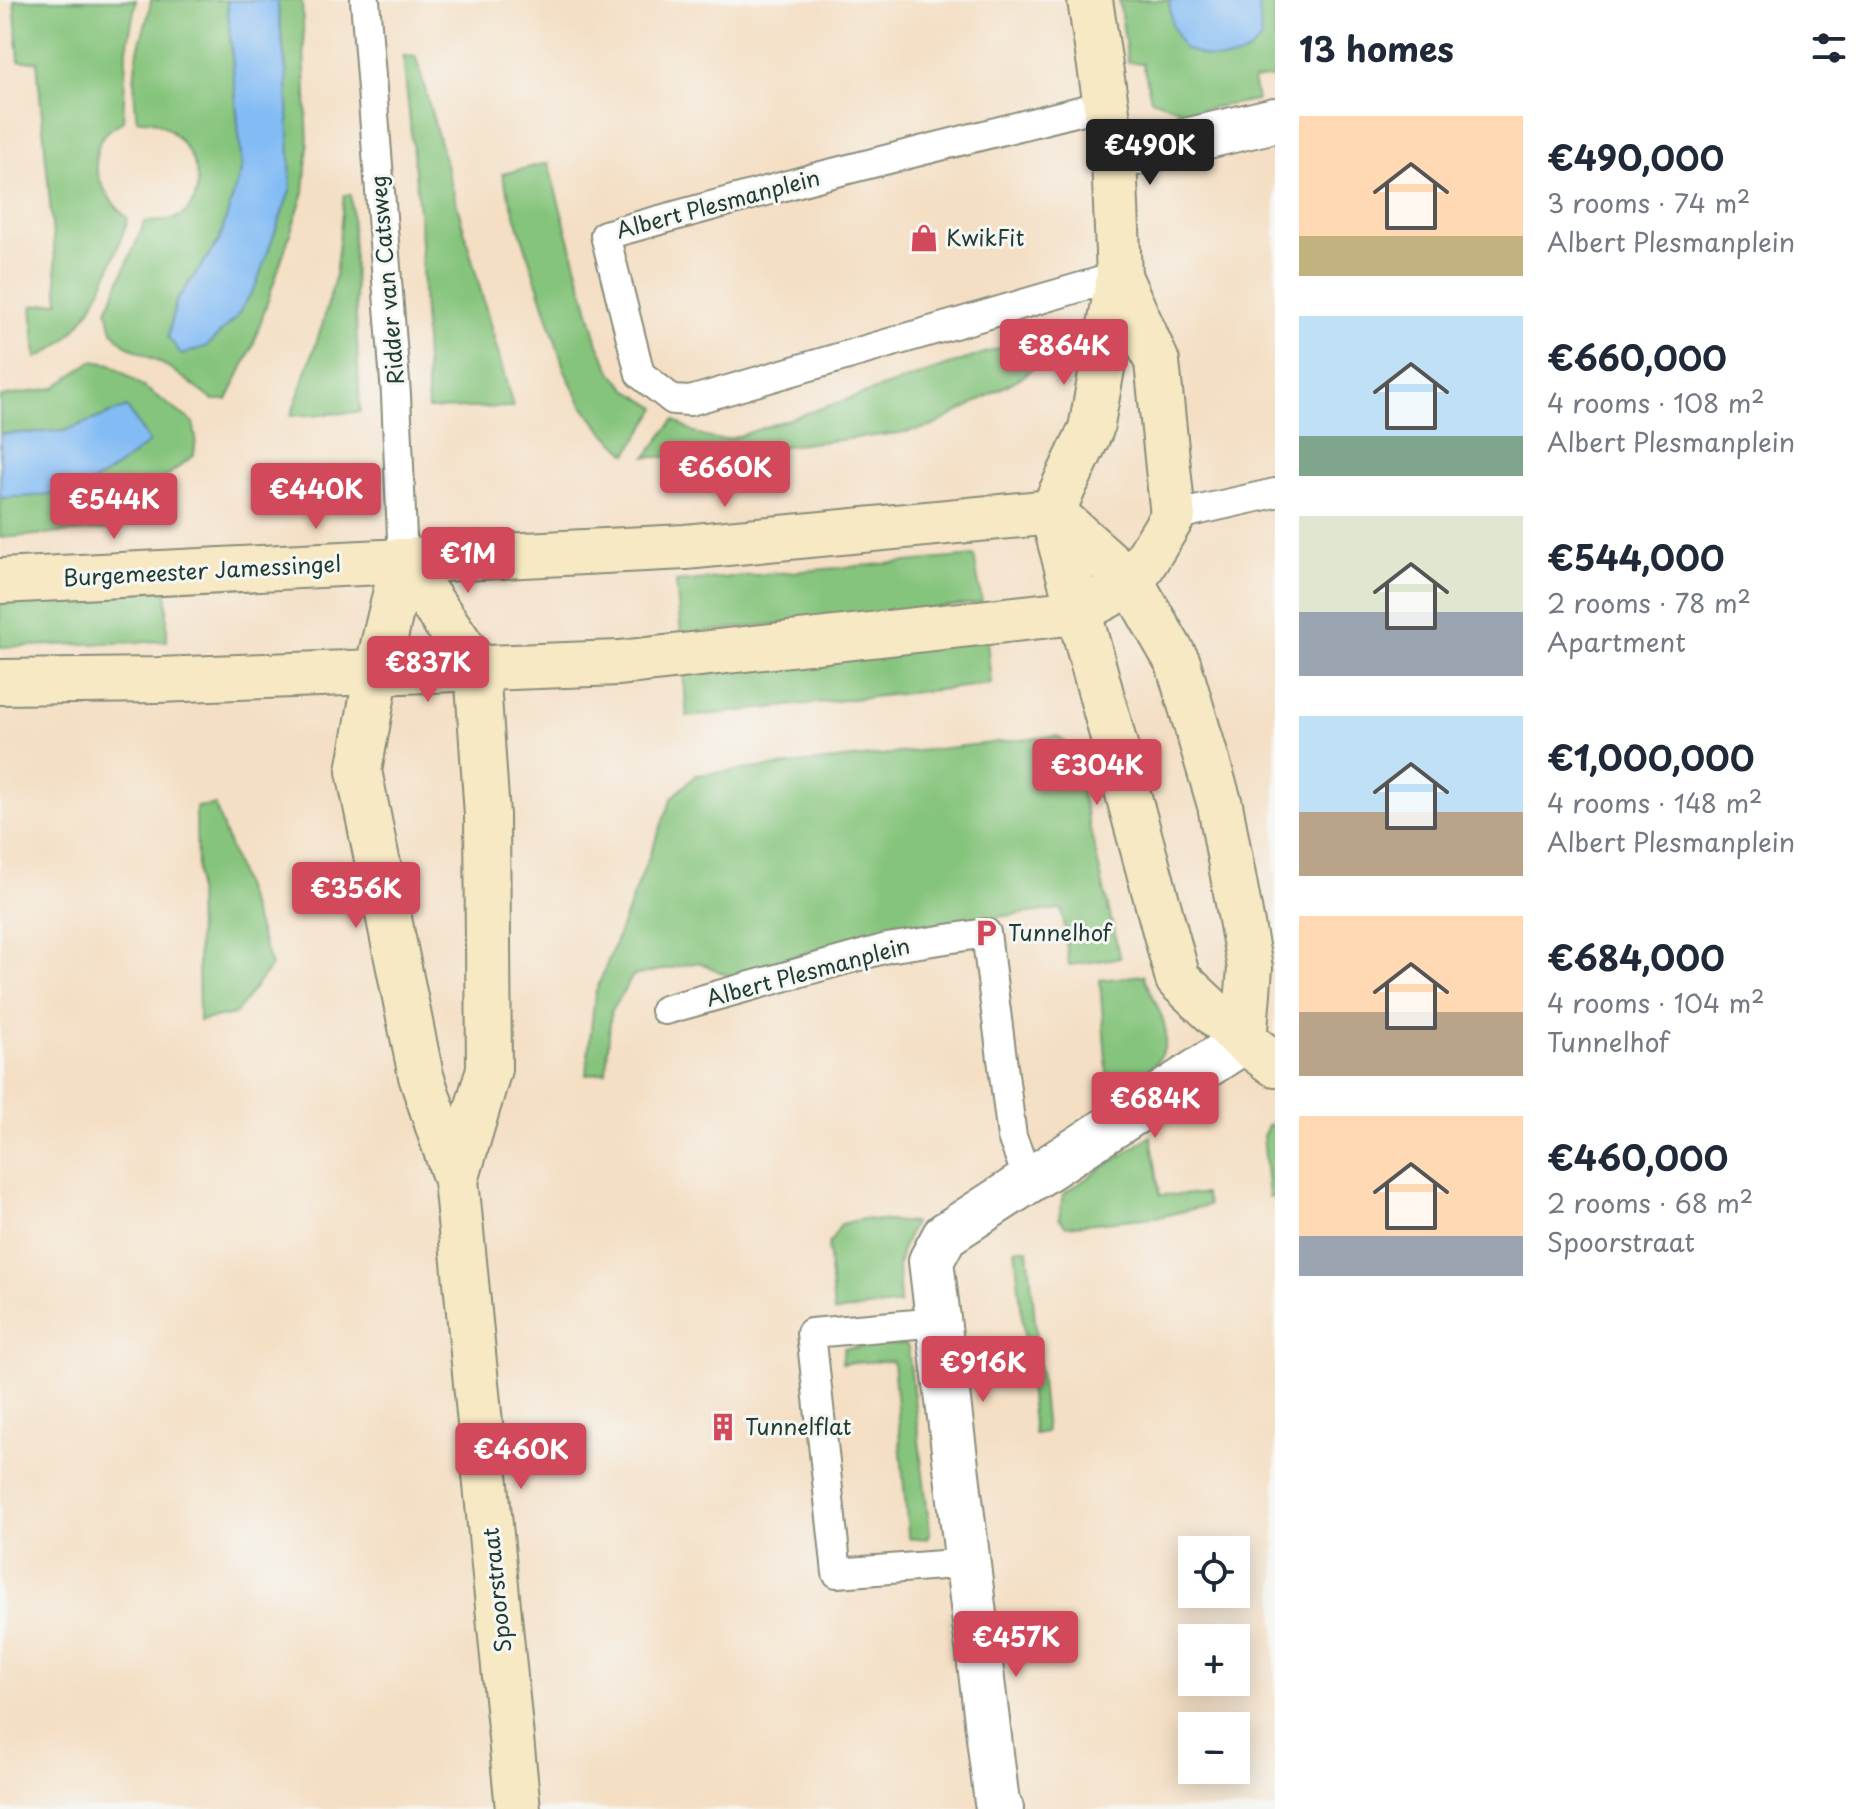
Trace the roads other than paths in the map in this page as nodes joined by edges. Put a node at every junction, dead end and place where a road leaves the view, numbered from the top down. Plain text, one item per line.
1 (365, 0) edge
2 (1090, 0) edge
3 (1107, 104) junction
4 (1275, 120) edge
5 (1114, 158) junction
6 (1119, 276) junction
7 (1275, 493) edge
8 (1052, 512) junction
9 (1173, 516) junction
10 (403, 561) junction
11 (0, 581) edge
12 (1132, 583) junction
13 (1077, 612) junction
14 (477, 668) junction
15 (377, 671) junction
16 (0, 682) edge
17 (665, 1010) dead end
18 (1259, 1053) edge
19 (456, 1180) junction
20 (1029, 1181) junction
21 (939, 1322) junction
22 (968, 1563) junction
23 (999, 1806) edge
24 (518, 1809) edge

1 - 10 lane, Ridder van Catsweg
2 - 3 main road
3 - 5 main road
3 - 6 lane, Albert Plesmanplein
4 - 5 street
5 - 6 main road
6 - 8 main road
6 - 9 main road
7 - 9 lane
8 - 10 main road
8 - 12 main road
8 - 13 main road
9 - 12 main road
10 - 11 main road, Burgemeester Jamessingel
10 - 14 main road
10 - 15 main road
12 - 13 main road
12 - 18 main road
13 - 14 main road
13 - 18 main road
14 - 15 main road
14 - 19 main road, Spoorstraat
15 - 16 main road
15 - 19 main road, Spoorstraat
17 - 20 lane, Albert Plesmanplein
18 - 20 street
19 - 24 main road, Spoorstraat
20 - 21 street
21 - 22 street
21 - 22 lane
22 - 23 street

